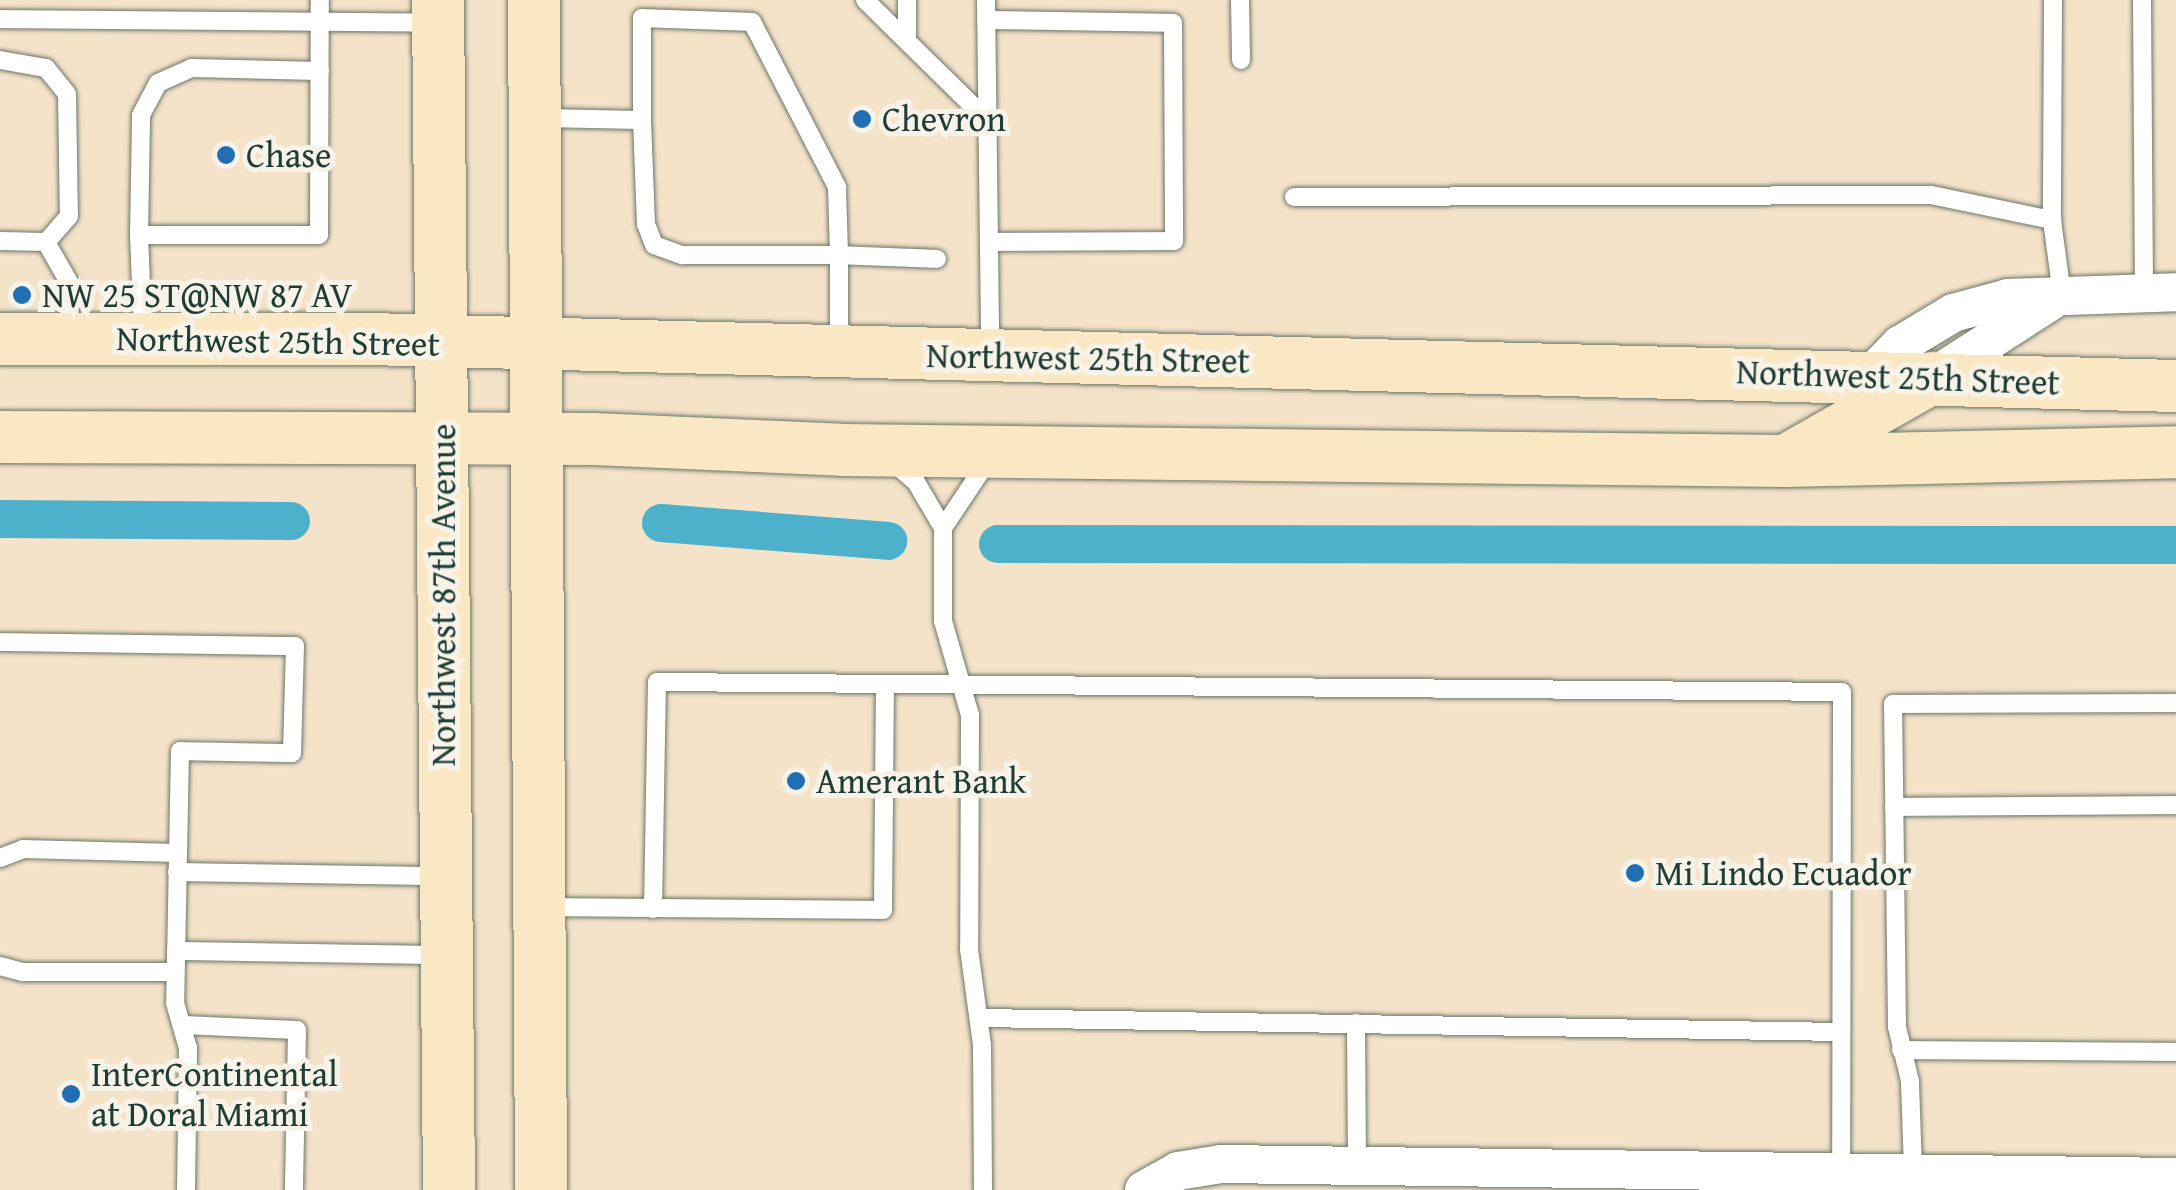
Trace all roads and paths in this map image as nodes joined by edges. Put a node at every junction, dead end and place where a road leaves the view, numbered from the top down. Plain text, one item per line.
1 (320, 0) edge
2 (534, 0) edge
3 (865, 0) edge
4 (908, 0) edge
5 (986, 0) edge
6 (1240, 0) edge
7 (2053, 0) edge
8 (2142, 0) edge
9 (438, 11) edge
10 (0, 20) edge
11 (986, 20) junction
12 (320, 24) junction
13 (906, 41) junction
14 (0, 60) edge
15 (1240, 60) dead end
16 (320, 71) junction
17 (535, 118) junction
18 (642, 120) junction
19 (988, 121) junction
20 (1294, 197) dead end
21 (2052, 220) junction
22 (138, 235) junction
23 (0, 241) edge
24 (46, 242) junction
25 (990, 242) junction
26 (839, 255) junction
27 (937, 259) dead end
28 (2160, 292) edge
29 (2062, 295) junction
30 (0, 340) edge
31 (69, 340) junction
32 (144, 340) junction
33 (441, 342) junction
34 (538, 347) junction
35 (839, 354) junction
36 (990, 356) junction
37 (1871, 375) junction
38 (1934, 377) junction
39 (2176, 386) edge
40 (0, 438) edge
41 (442, 438) junction
42 (539, 439) junction
43 (998, 450) junction
44 (880, 451) junction
45 (2176, 452) edge
46 (1786, 460) junction
47 (943, 528) junction
48 (0, 642) edge
49 (961, 683) junction
50 (886, 684) junction
51 (2176, 703) edge
52 (2176, 805) edge
53 (1894, 807) junction
54 (0, 858) edge
55 (177, 862) junction
56 (444, 876) junction
57 (543, 908) junction
58 (653, 909) junction
59 (176, 951) junction
60 (444, 955) junction
61 (0, 966) edge
62 (175, 972) junction
63 (980, 1018) junction
64 (1356, 1023) junction
65 (182, 1025) junction
66 (1839, 1032) junction
67 (1901, 1050) junction
68 (2176, 1052) edge
69 (1356, 1166) junction
70 (1841, 1172) junction
71 (1898, 1177) edge
72 (2176, 1177) edge
73 (2097, 1183) edge
74 (186, 1190) edge
75 (294, 1190) edge
76 (449, 1190) edge
77 (541, 1190) edge
78 (982, 1190) edge
79 (1144, 1190) edge

1 - 12 lane
2 - 17 main road
3 - 13 lane
4 - 13 lane
5 - 11 lane
6 - 15 lane
7 - 21 lane
8 - 28 lane
9 - 12 lane
9 - 33 main road, Northwest 87th Avenue
10 - 12 lane
11 - 19 lane
11 - 25 lane
12 - 16 lane
13 - 19 lane
14 - 24 lane
16 - 22 lane
16 - 22 lane
17 - 18 lane
17 - 34 main road
18 - 26 lane
18 - 26 lane
19 - 25 lane
20 - 21 lane
21 - 29 lane
22 - 32 lane
23 - 24 lane
24 - 31 lane
25 - 36 lane
26 - 27 lane
26 - 35 lane
28 - 29 street
29 - 37 street
29 - 38 street
30 - 31 main road, Northwest 25th Street
31 - 32 main road, Northwest 25th Street
32 - 33 main road, Northwest 25th Street
33 - 34 main road, Northwest 25th Street
33 - 41 main road, Northwest 87th Avenue
34 - 35 main road, Northwest 25th Street
34 - 42 main road
35 - 36 main road, Northwest 25th Street
36 - 37 main road, Northwest 25th Street
37 - 38 main road, Northwest 25th Street
38 - 39 main road, Northwest 25th Street
38 - 46 main road
40 - 41 main road, Northwest 25th Street
41 - 42 main road, Northwest 25th Street
41 - 56 main road, Northwest 87th Avenue
42 - 44 main road, Northwest 25th Street
42 - 57 main road
43 - 44 main road, Northwest 25th Street
43 - 46 main road, Northwest 25th Street
43 - 47 lane
44 - 47 lane
45 - 46 main road, Northwest 25th Street
47 - 49 lane
48 - 55 lane
49 - 50 lane
49 - 63 lane
49 - 66 lane
50 - 58 lane
50 - 58 lane
51 - 53 lane
52 - 53 lane
53 - 67 lane
54 - 55 lane
55 - 56 lane
55 - 59 lane
56 - 60 main road, Northwest 87th Avenue
57 - 58 lane
57 - 77 main road
59 - 60 lane
59 - 62 lane
60 - 76 main road, Northwest 87th Avenue
61 - 62 lane
62 - 65 lane
63 - 64 lane
63 - 78 lane
64 - 66 lane
64 - 69 lane
65 - 74 lane
65 - 75 lane
66 - 70 lane
67 - 68 lane
67 - 71 lane
69 - 70 street
69 - 79 street
70 - 71 street
71 - 73 street
72 - 73 street

